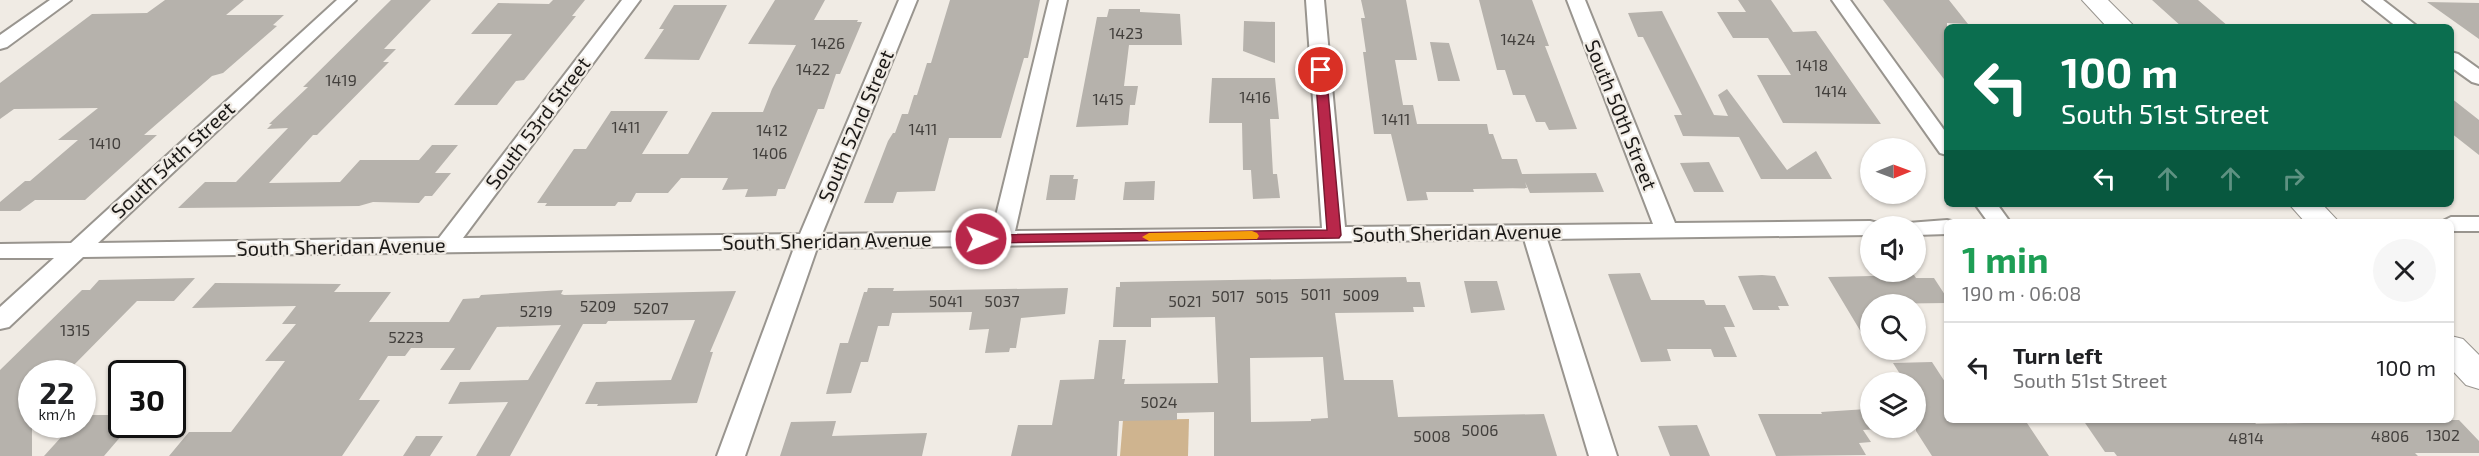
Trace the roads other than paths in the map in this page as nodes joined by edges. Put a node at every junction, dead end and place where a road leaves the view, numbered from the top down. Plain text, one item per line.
1 (62, 0) edge
2 (347, 0) edge
3 (631, 0) edge
4 (908, 0) edge
5 (1058, 0) edge
6 (1315, 0) edge
7 (1576, 0) edge
8 (1841, 0) edge
9 (2094, 0) edge
10 (2372, 0) edge
11 (2119, 24) edge
12 (2405, 24) edge
13 (0, 43) edge
14 (2454, 60) edge
15 (2479, 78) edge
16 (1944, 145) edge
17 (2307, 207) edge
18 (2320, 219) edge
19 (2454, 224) edge
20 (2479, 224) edge
21 (1944, 227) edge
22 (1860, 228) edge
23 (1926, 228) edge
24 (1667, 231) junction
25 (1533, 232) junction
26 (1334, 235) junction
27 (1002, 239) junction
28 (808, 241) junction
29 (446, 245) junction
30 (75, 250) junction
31 (0, 251) edge
32 (0, 321) edge
33 (2454, 351) edge
34 (2479, 376) edge
35 (731, 456) edge
36 (1604, 456) edge

1 - 13 street
2 - 30 street, South 54th Street
3 - 29 street, South 53rd Street
4 - 28 street, South 52nd Street
5 - 27 street
6 - 26 street
7 - 24 street, South 50th Street
8 - 16 street
9 - 11 main road
10 - 12 street
14 - 15 street
17 - 18 main road
19 - 20 street
21 - 23 street
22 - 24 street, South Sheridan Avenue
24 - 25 street, South Sheridan Avenue
25 - 26 street, South Sheridan Avenue
25 - 36 street
26 - 27 street, South Sheridan Avenue
27 - 28 street, South Sheridan Avenue
28 - 29 street, South Sheridan Avenue
28 - 35 street, South 52nd Street
29 - 30 street, South Sheridan Avenue
30 - 31 street, South Sheridan Avenue
30 - 32 street, South 54th Street
33 - 34 main road

